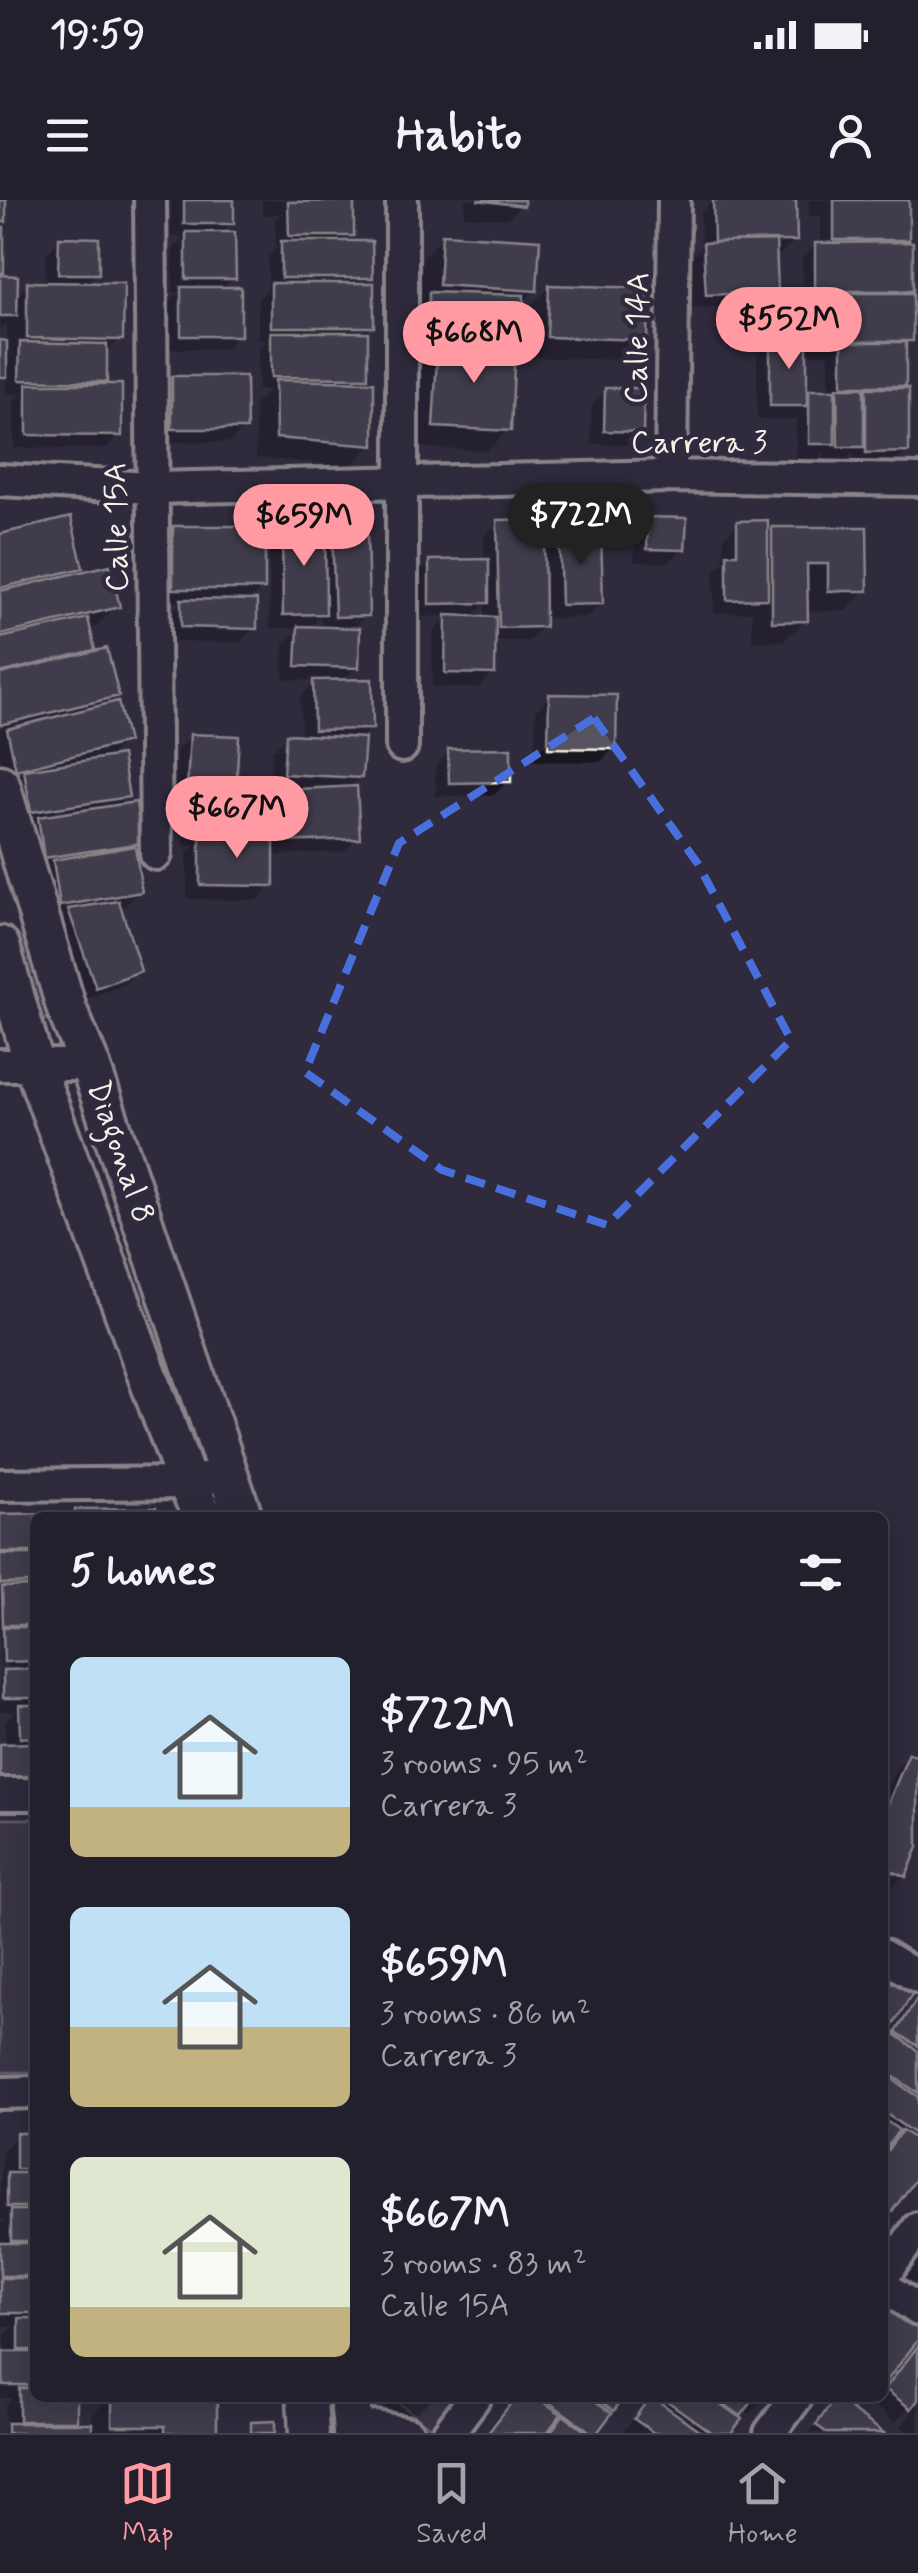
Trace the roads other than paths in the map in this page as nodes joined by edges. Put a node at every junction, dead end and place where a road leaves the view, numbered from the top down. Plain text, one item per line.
1 (150, 200) edge
2 (402, 200) edge
3 (674, 200) edge
4 (671, 476) junction
5 (0, 480) edge
6 (918, 480) edge
7 (402, 483) junction
8 (152, 488) junction
9 (402, 746) dead end
10 (0, 785) edge
11 (156, 854) dead end
12 (0, 946) edge
13 (8, 1007) edge
14 (66, 1010) junction
15 (90, 1064) junction
16 (17, 1065) edge
17 (231, 1473) junction
18 (188, 1482) junction
19 (0, 1485) edge
20 (201, 1512) edge
21 (242, 1512) edge
22 (0, 1794) edge
23 (30, 1794) edge
24 (888, 1958) edge
25 (918, 1977) edge
26 (30, 2092) edge
27 (0, 2093) edge
28 (918, 2228) edge
29 (888, 2272) edge
30 (888, 2286) edge
31 (918, 2310) edge
32 (306, 2402) edge
33 (350, 2402) edge
34 (471, 2402) edge
35 (793, 2402) edge
36 (310, 2433) edge
37 (352, 2433) edge
38 (408, 2433) edge
39 (448, 2433) edge
40 (770, 2433) edge

1 - 8 street, Calle 15A
2 - 7 street
3 - 4 street, Calle 14A
4 - 6 street, Carrera 3
4 - 7 street, Carrera 3
5 - 8 street, Carrera 3
7 - 8 street, Carrera 3
7 - 9 street
8 - 11 street, Calle 15A
10 - 14 street, Diagonal 8
12 - 13 street, Diagonal 8
13 - 14 street
13 - 16 street, Diagonal 8
14 - 15 street, Diagonal 8
15 - 16 street
15 - 17 street, Diagonal 8
16 - 18 street, Diagonal 8
17 - 18 street
17 - 21 street, Diagonal 8
18 - 19 street
18 - 20 street, Diagonal 8
22 - 23 street
24 - 25 street
26 - 27 street
28 - 29 street
30 - 31 street
32 - 36 street
33 - 37 street
34 - 39 street
35 - 40 street
37 - 38 street

